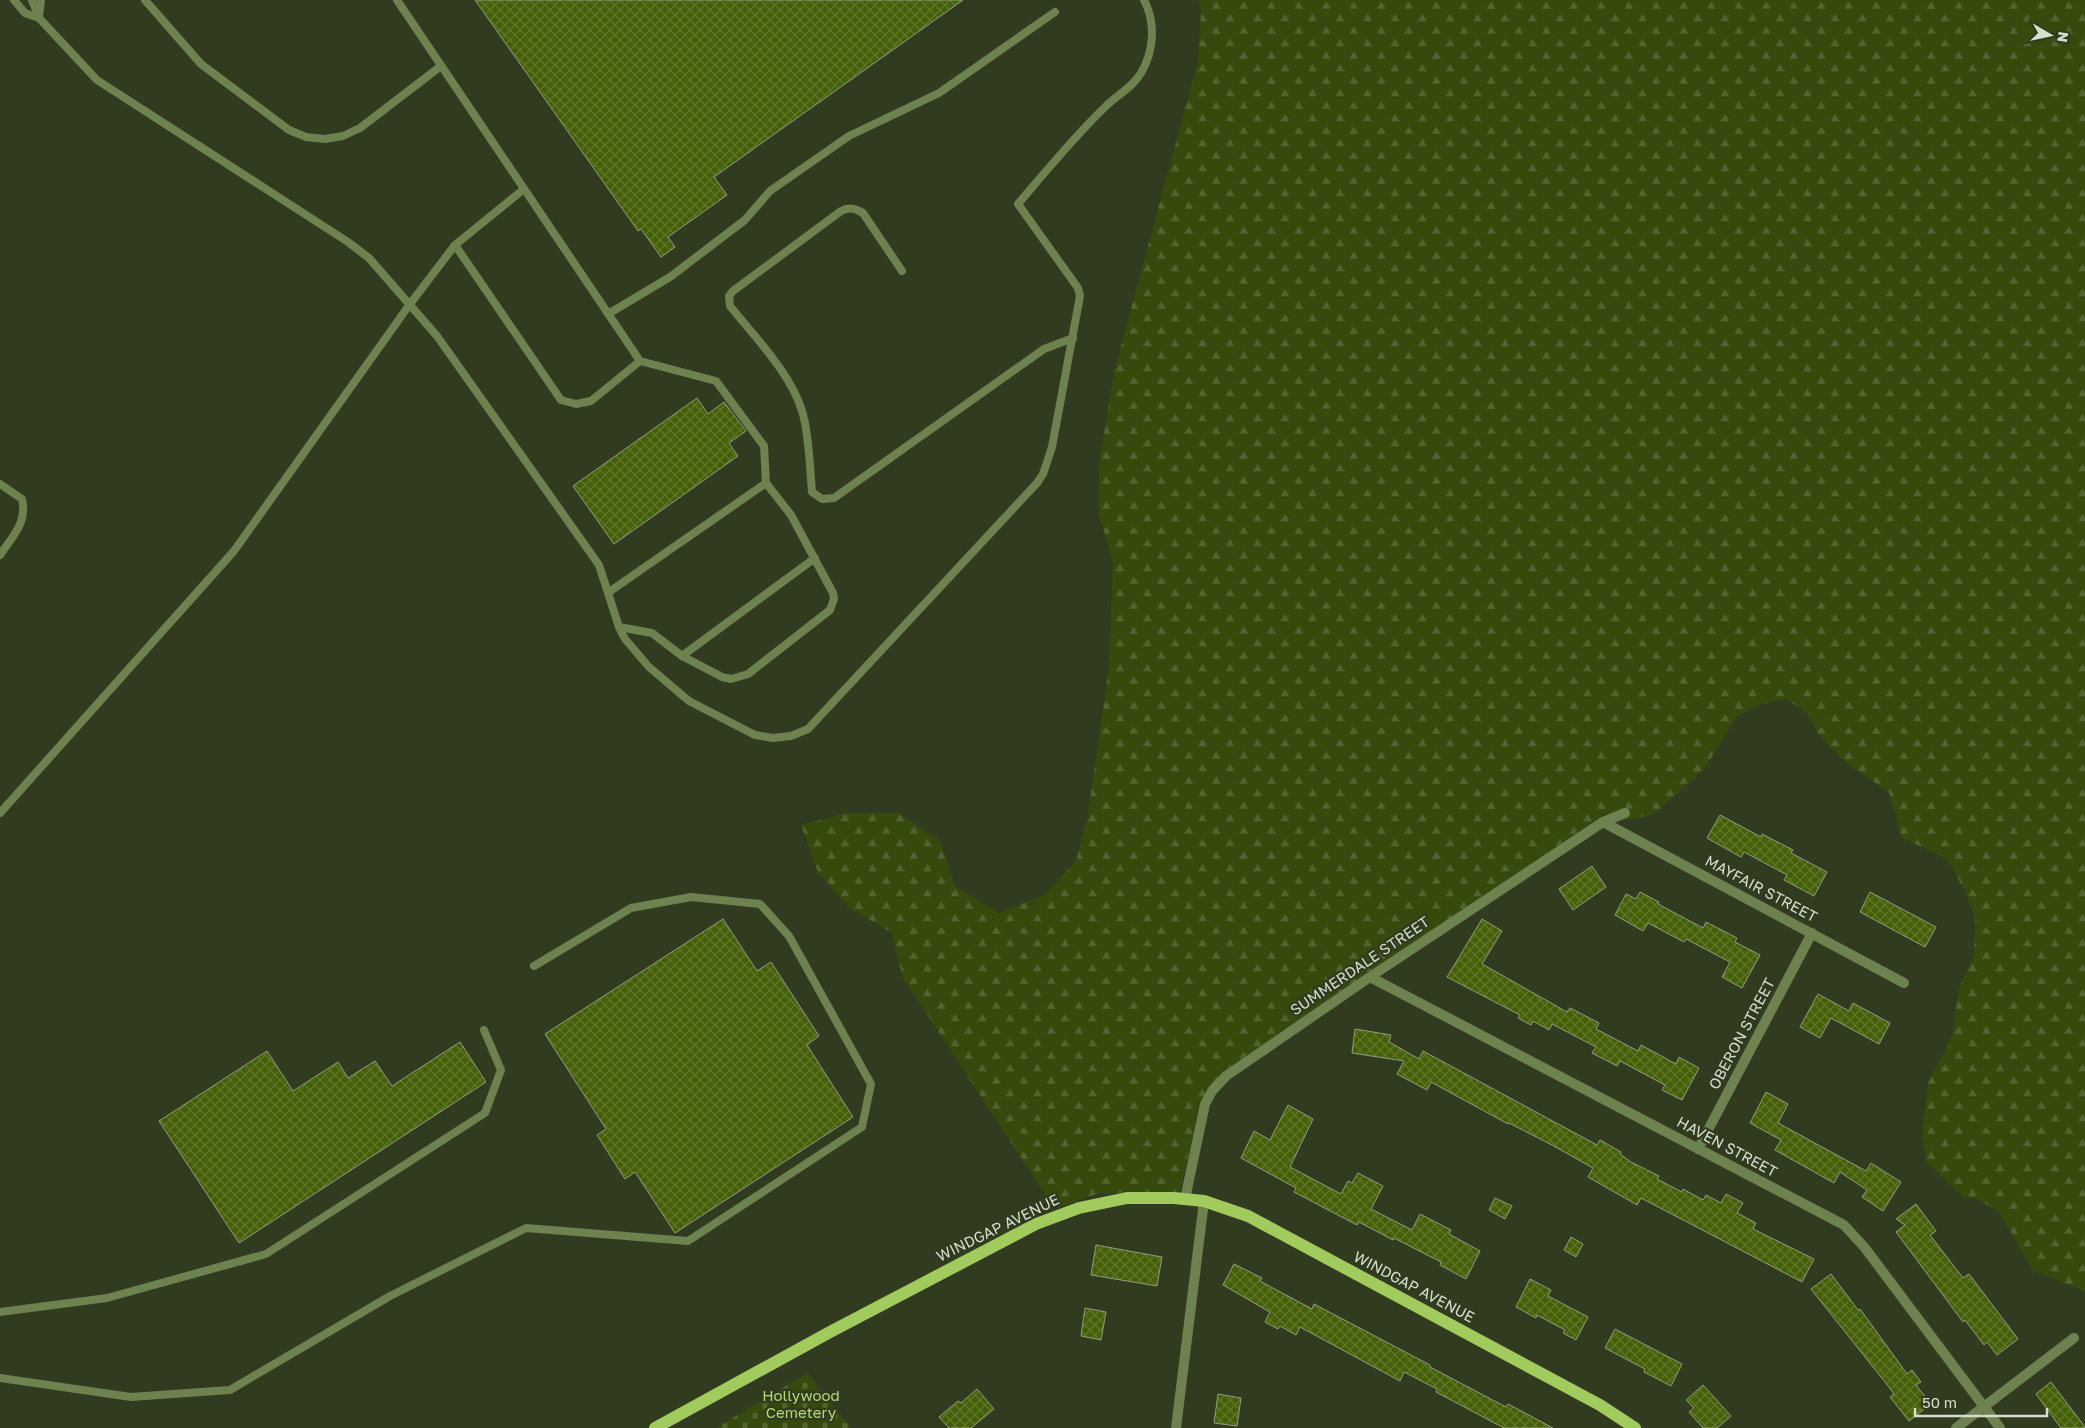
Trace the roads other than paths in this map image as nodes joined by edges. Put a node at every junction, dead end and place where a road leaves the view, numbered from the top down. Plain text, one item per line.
1 (14, 0) edge
2 (32, 0) edge
3 (41, 0) edge
4 (145, 0) edge
5 (397, 0) edge
6 (1144, 0) edge
7 (1055, 12) dead end
8 (39, 18) junction
9 (441, 66) junction
10 (524, 189) junction
11 (455, 245) junction
12 (902, 271) dead end
13 (410, 304) junction
14 (608, 314) junction
15 (1073, 338) junction
16 (640, 361) junction
17 (766, 483) junction
18 (0, 484) edge
19 (0, 555) edge
20 (815, 558) junction
21 (609, 592) junction
22 (619, 627) junction
23 (682, 656) junction
24 (0, 813) edge
25 (1625, 813) dead end
26 (1603, 822) junction
27 (1812, 933) junction
28 (534, 966) dead end
29 (1370, 977) junction
30 (1904, 983) dead end
31 (484, 1030) dead end
32 (1698, 1149) junction
33 (1185, 1199) junction
34 (1204, 1201) junction
35 (0, 1312) edge
36 (2074, 1338) dead end
37 (0, 1378) edge
38 (1984, 1406) junction
39 (655, 1428) edge
40 (1176, 1428) edge
41 (1634, 1428) edge
42 (1956, 1428) edge
43 (2000, 1428) edge

1 - 8 lane
2 - 8 lane
3 - 8 lane
4 - 9 lane
5 - 9 lane
6 - 15 lane
7 - 14 lane
8 - 13 lane
9 - 10 lane
10 - 11 lane
10 - 14 lane
11 - 13 lane
11 - 16 lane
12 - 15 lane
13 - 21 lane
13 - 24 lane
14 - 16 lane
15 - 22 lane
16 - 17 lane
17 - 20 lane
17 - 21 lane
18 - 19 lane
20 - 23 lane
20 - 23 lane
21 - 22 lane
22 - 23 lane
25 - 26 street, SUMMERDALE STREET
26 - 27 street, MAYFAIR STREET
26 - 29 street, SUMMERDALE STREET
27 - 30 street, MAYFAIR STREET
27 - 32 street, OBERON STREET
28 - 37 lane
29 - 32 street, HAVEN STREET
29 - 33 street, SUMMERDALE STREET
31 - 35 lane
32 - 38 street, HAVEN STREET
33 - 34 main road, WINDGAP AVENUE
33 - 39 main road, WINDGAP AVENUE
34 - 40 street
34 - 41 main road, WINDGAP AVENUE
36 - 38 street
38 - 42 street
38 - 43 street, HAVEN STREET

